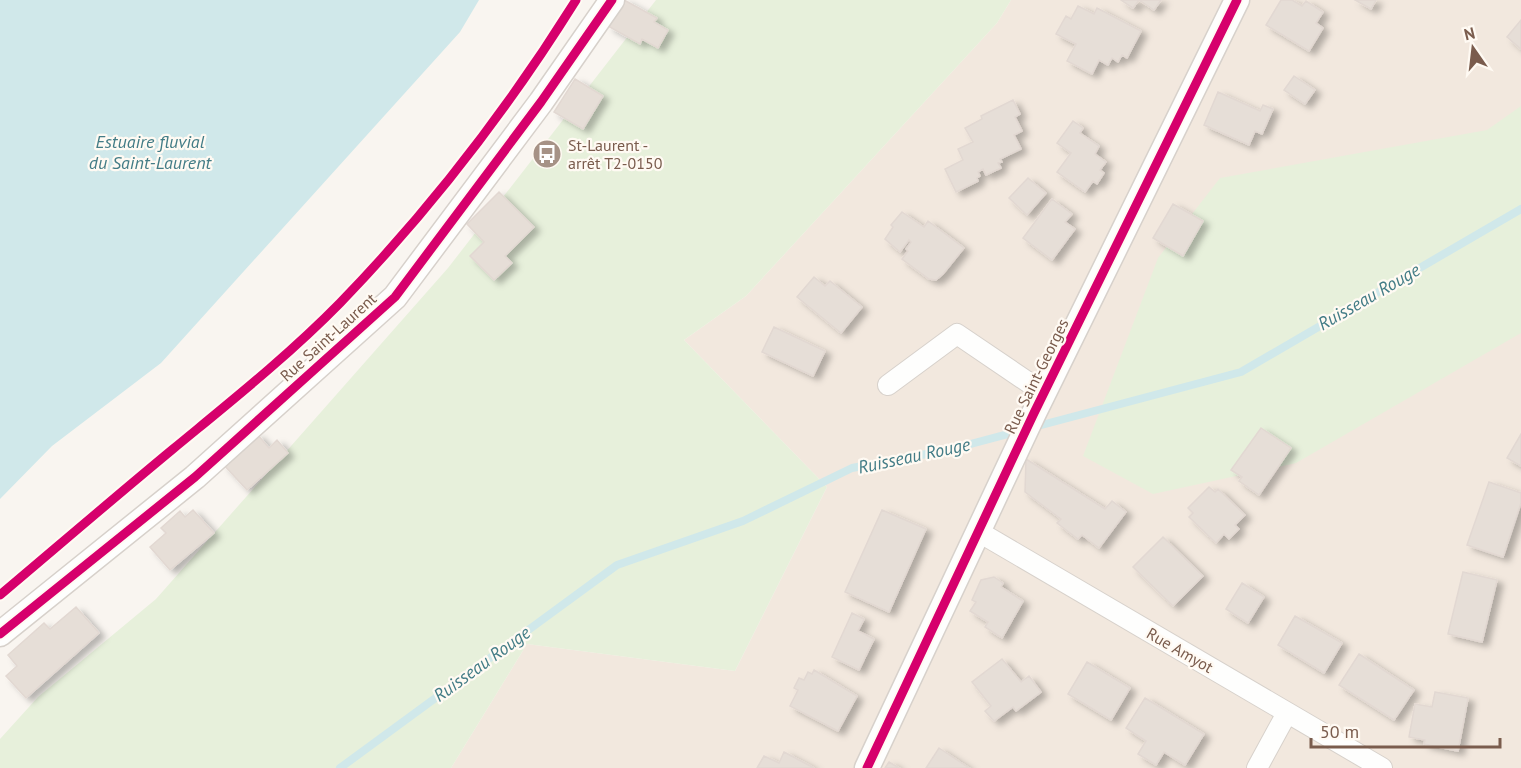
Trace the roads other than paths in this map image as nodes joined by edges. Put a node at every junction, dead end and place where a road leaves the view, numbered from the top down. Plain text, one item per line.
1 (612, 0) edge
2 (1237, 0) edge
3 (888, 385) dead end
4 (1044, 393) junction
5 (979, 532) junction
6 (0, 634) edge
7 (1287, 712) junction
8 (867, 768) edge
9 (1257, 768) edge
10 (1382, 768) edge

1 - 6 street, Rue Saint-Laurent
2 - 4 street, Rue Saint-Georges
3 - 4 street
4 - 5 street, Rue Saint-Georges
5 - 7 street, Rue Amyot
5 - 8 street, Rue Saint-Georges
7 - 9 street
7 - 10 street, Rue Amyot

